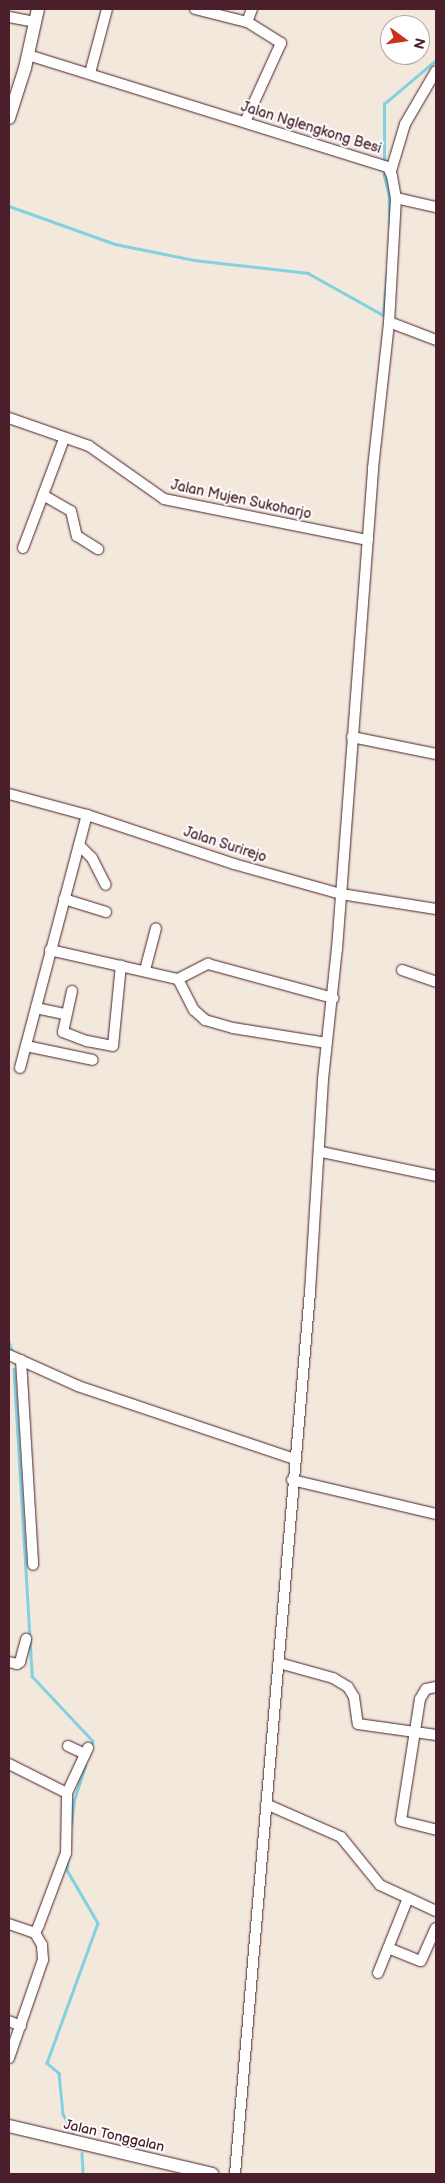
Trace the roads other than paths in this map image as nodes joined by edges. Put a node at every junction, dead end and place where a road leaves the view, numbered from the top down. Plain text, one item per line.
1 (38, 9) edge
2 (107, 9) edge
3 (195, 9) edge
4 (252, 9) edge
5 (9, 17) edge
6 (35, 22) junction
7 (247, 22) junction
8 (28, 55) junction
9 (436, 70) edge
10 (90, 73) junction
11 (9, 118) edge
12 (245, 122) junction
13 (391, 171) junction
14 (396, 198) junction
15 (436, 207) edge
16 (389, 322) junction
17 (436, 340) edge
18 (9, 418) edge
19 (64, 438) junction
20 (43, 495) junction
21 (368, 540) junction
22 (23, 548) dead end
23 (98, 549) dead end
24 (352, 737) junction
25 (436, 754) edge
26 (9, 794) edge
27 (88, 815) junction
28 (79, 845) junction
29 (106, 885) dead end
30 (341, 894) junction
31 (64, 899) junction
32 (436, 909) edge
33 (106, 912) dead end
34 (156, 928) dead end
35 (50, 950) junction
36 (121, 965) junction
37 (145, 970) junction
38 (402, 970) dead end
39 (178, 979) junction
40 (436, 982) edge
41 (72, 991) dead end
42 (333, 998) junction
43 (36, 1008) junction
44 (65, 1014) junction
45 (328, 1043) junction
46 (26, 1046) junction
47 (93, 1060) dead end
48 (20, 1068) dead end
49 (321, 1152) junction
50 (436, 1176) edge
51 (9, 1355) edge
52 (21, 1360) junction
53 (295, 1459) junction
54 (292, 1480) junction
55 (436, 1514) edge
56 (33, 1565) dead end
57 (26, 1639) dead end
58 (9, 1662) edge
59 (279, 1663) junction
60 (436, 1687) edge
61 (416, 1732) junction
62 (436, 1735) edge
63 (68, 1746) dead end
64 (9, 1764) edge
65 (67, 1793) junction
66 (266, 1804) junction
67 (436, 1830) edge
68 (408, 1898) junction
69 (436, 1911) edge
70 (9, 1924) edge
71 (436, 1928) edge
72 (35, 1933) junction
73 (388, 1948) junction
74 (378, 1973) dead end
75 (9, 2021) edge
76 (21, 2026) junction
77 (9, 2058) edge
78 (9, 2126) edge
79 (212, 2174) edge
80 (235, 2174) edge

1 - 6 street
2 - 10 street
3 - 7 street
4 - 7 street
5 - 6 street
6 - 8 street
7 - 12 street
8 - 10 street, Jalan Nglengkong Besi
8 - 11 street
9 - 13 street
10 - 12 street, Jalan Nglengkong Besi
12 - 13 street, Jalan Nglengkong Besi
13 - 14 street, Jalan Nglengkong Besi
14 - 15 street
14 - 16 street, Jalan Nglengkong Besi
16 - 17 street
16 - 21 street, Jalan Nglengkong Besi
18 - 19 street, Jalan Mujen Sukoharjo
19 - 20 street
19 - 21 street, Jalan Mujen Sukoharjo
20 - 22 street
20 - 23 street
21 - 24 street, Jalan Nglengkong Besi
24 - 25 street
24 - 30 street, Jalan Nglengkong Besi
26 - 27 street, Jalan Surirejo
27 - 28 street
27 - 30 street, Jalan Surirejo
28 - 29 street
28 - 31 street
30 - 32 street, Jalan Surirejo
30 - 42 street, Jalan Nglengkong Besi
31 - 33 street
31 - 35 street
34 - 37 street
35 - 36 street
35 - 43 street
36 - 37 street
36 - 44 street
37 - 39 street
38 - 40 street
39 - 42 street
39 - 45 street
41 - 44 street
42 - 45 street, Jalan Nglengkong Besi
43 - 44 street
43 - 46 street
45 - 49 street, Jalan Nglengkong Besi
46 - 47 street
46 - 48 street
49 - 50 street
49 - 53 street, Jalan Nglengkong Besi
51 - 52 street
52 - 53 street
52 - 56 street
53 - 54 street, Jalan Nglengkong Besi
54 - 55 street
54 - 59 street, Jalan Nglengkong Besi
57 - 58 street
59 - 61 street
59 - 66 street, Jalan Nglengkong Besi
60 - 61 street
61 - 62 street
61 - 67 street
63 - 65 street
64 - 65 street
65 - 72 street
66 - 68 street
66 - 80 street, Jalan Nglengkong Besi
68 - 69 street
68 - 73 street
70 - 72 street
71 - 73 street
72 - 76 street
73 - 74 street
75 - 76 street
76 - 77 street
78 - 79 street, Jalan Tonggalan

